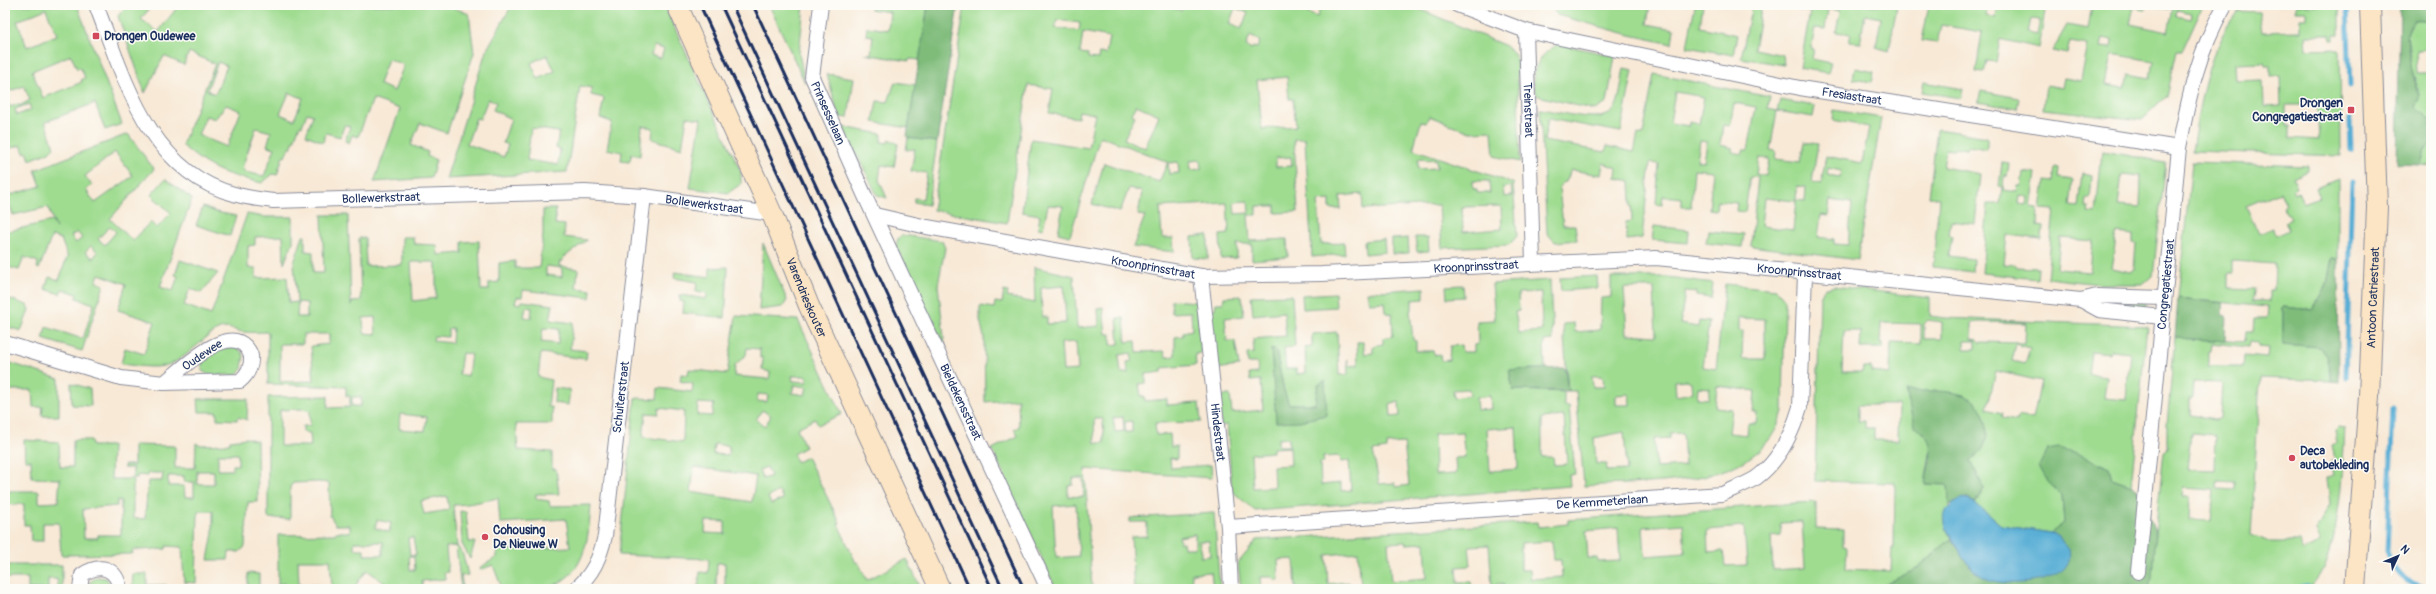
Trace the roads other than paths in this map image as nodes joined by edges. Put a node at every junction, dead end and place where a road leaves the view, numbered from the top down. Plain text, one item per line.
1 (96, 5) edge
2 (677, 5) edge
3 (821, 5) edge
4 (1457, 5) edge
5 (2225, 5) edge
6 (2370, 5) edge
7 (1526, 31) junction
8 (2179, 148) junction
9 (644, 196) junction
10 (772, 214) junction
11 (875, 215) junction
12 (1533, 263) junction
13 (1805, 274) junction
14 (1201, 276) junction
15 (2164, 298) junction
16 (2081, 300) junction
17 (2162, 317) junction
18 (5, 343) edge
19 (164, 382) junction
20 (1228, 527) junction
21 (2138, 572) dead end
22 (80, 589) edge
23 (120, 589) edge
24 (575, 589) edge
25 (940, 589) edge
26 (1048, 589) edge
27 (1231, 589) edge
28 (2355, 589) edge

1 - 9 street, Bollewerkstraat
2 - 10 street, Varendrieskouter
3 - 11 street, Prinsesselaan
4 - 7 street
5 - 8 street, Congregatiestraat
6 - 28 street, Antoon Catriestraat
7 - 8 street, Fresiastraat
7 - 12 street, Treinstraat
8 - 15 street, Congregatiestraat
9 - 10 street, Bollewerkstraat
9 - 24 street, Schuiterstraat
10 - 25 street, Varendrieskouter
11 - 14 street, Kroonprinsstraat
11 - 26 street, Bieldekensstraat
12 - 13 street, Kroonprinsstraat
12 - 14 street, Kroonprinsstraat
13 - 16 street, Kroonprinsstraat
13 - 20 street, De Kemmeterlaan
14 - 20 street, Hindestraat
15 - 16 street, Kroonprinsstraat
15 - 17 street, Congregatiestraat
16 - 17 street, Kroonprinsstraat
17 - 21 street, Congregatiestraat
18 - 19 street, Oudewee
19 - 19 street, Oudewee
20 - 27 street, Hindestraat
22 - 23 street

